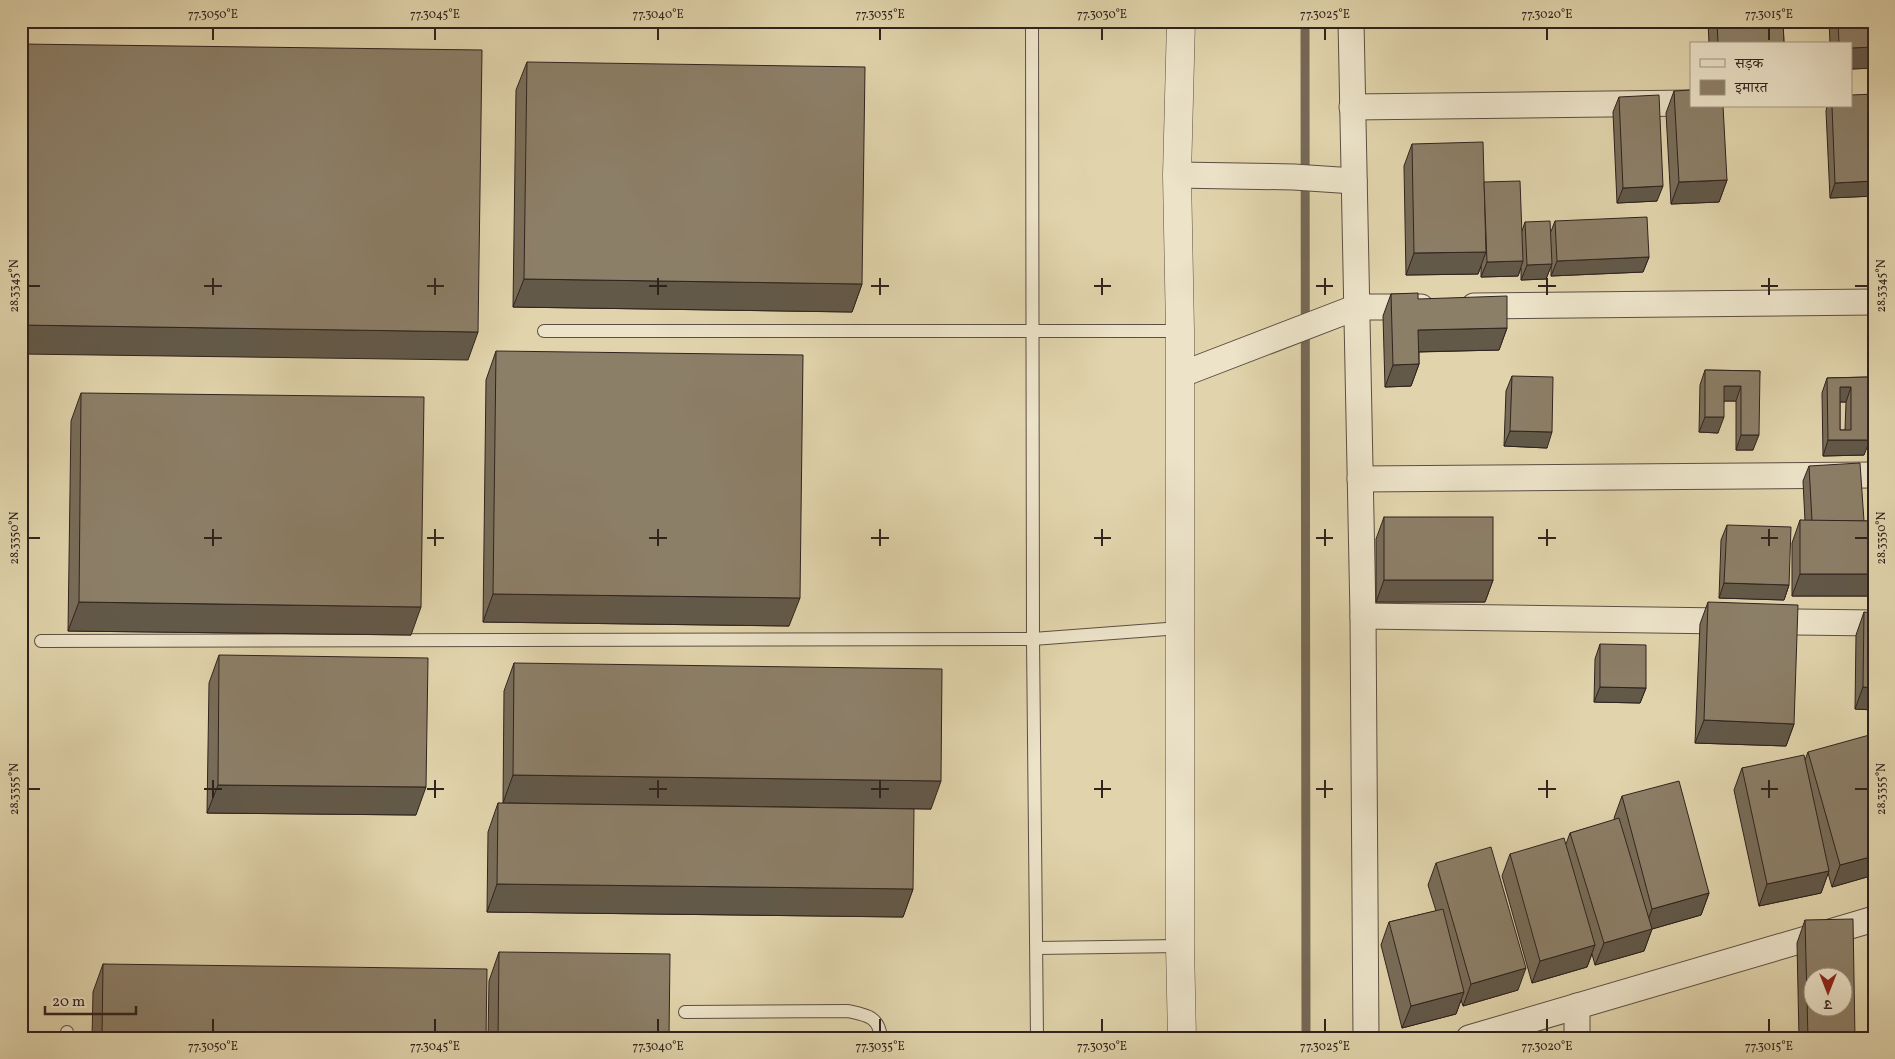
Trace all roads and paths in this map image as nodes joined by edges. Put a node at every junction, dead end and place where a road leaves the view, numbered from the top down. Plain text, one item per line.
1 (1032, 21) edge
2 (1181, 21) edge
3 (1351, 21) edge
4 (1690, 103) edge
5 (1352, 107) junction
6 (1177, 175) junction
7 (1354, 181) junction
8 (1874, 302) edge
9 (1357, 307) junction
10 (544, 330) dead end
11 (1034, 330) junction
12 (1180, 330) junction
13 (1180, 375) junction
14 (1874, 475) edge
15 (1360, 479) junction
16 (1363, 616) junction
17 (1874, 623) edge
18 (1180, 628) junction
19 (1033, 638) junction
20 (41, 641) dead end
21 (1874, 919) edge
22 (1180, 946) junction
23 (1037, 948) junction
24 (1577, 1006) junction
25 (685, 1012) dead end
26 (881, 1038) edge
27 (1037, 1038) edge
28 (1182, 1038) edge
29 (1366, 1038) edge
30 (1469, 1038) edge
31 (1578, 1038) edge

1 - 11 lane
2 - 6 street
3 - 5 street
4 - 5 street
5 - 7 street
6 - 7 street
6 - 12 street
7 - 9 street
8 - 9 street
9 - 13 street
9 - 15 street
10 - 11 lane
11 - 12 lane
11 - 19 lane
12 - 13 street
13 - 18 street
14 - 15 street
15 - 16 street
16 - 17 street
16 - 29 street
18 - 19 lane
18 - 22 street
19 - 20 lane
19 - 23 lane
21 - 24 street
22 - 23 lane
22 - 28 street
23 - 27 lane
24 - 30 street
24 - 31 street
25 - 26 lane

